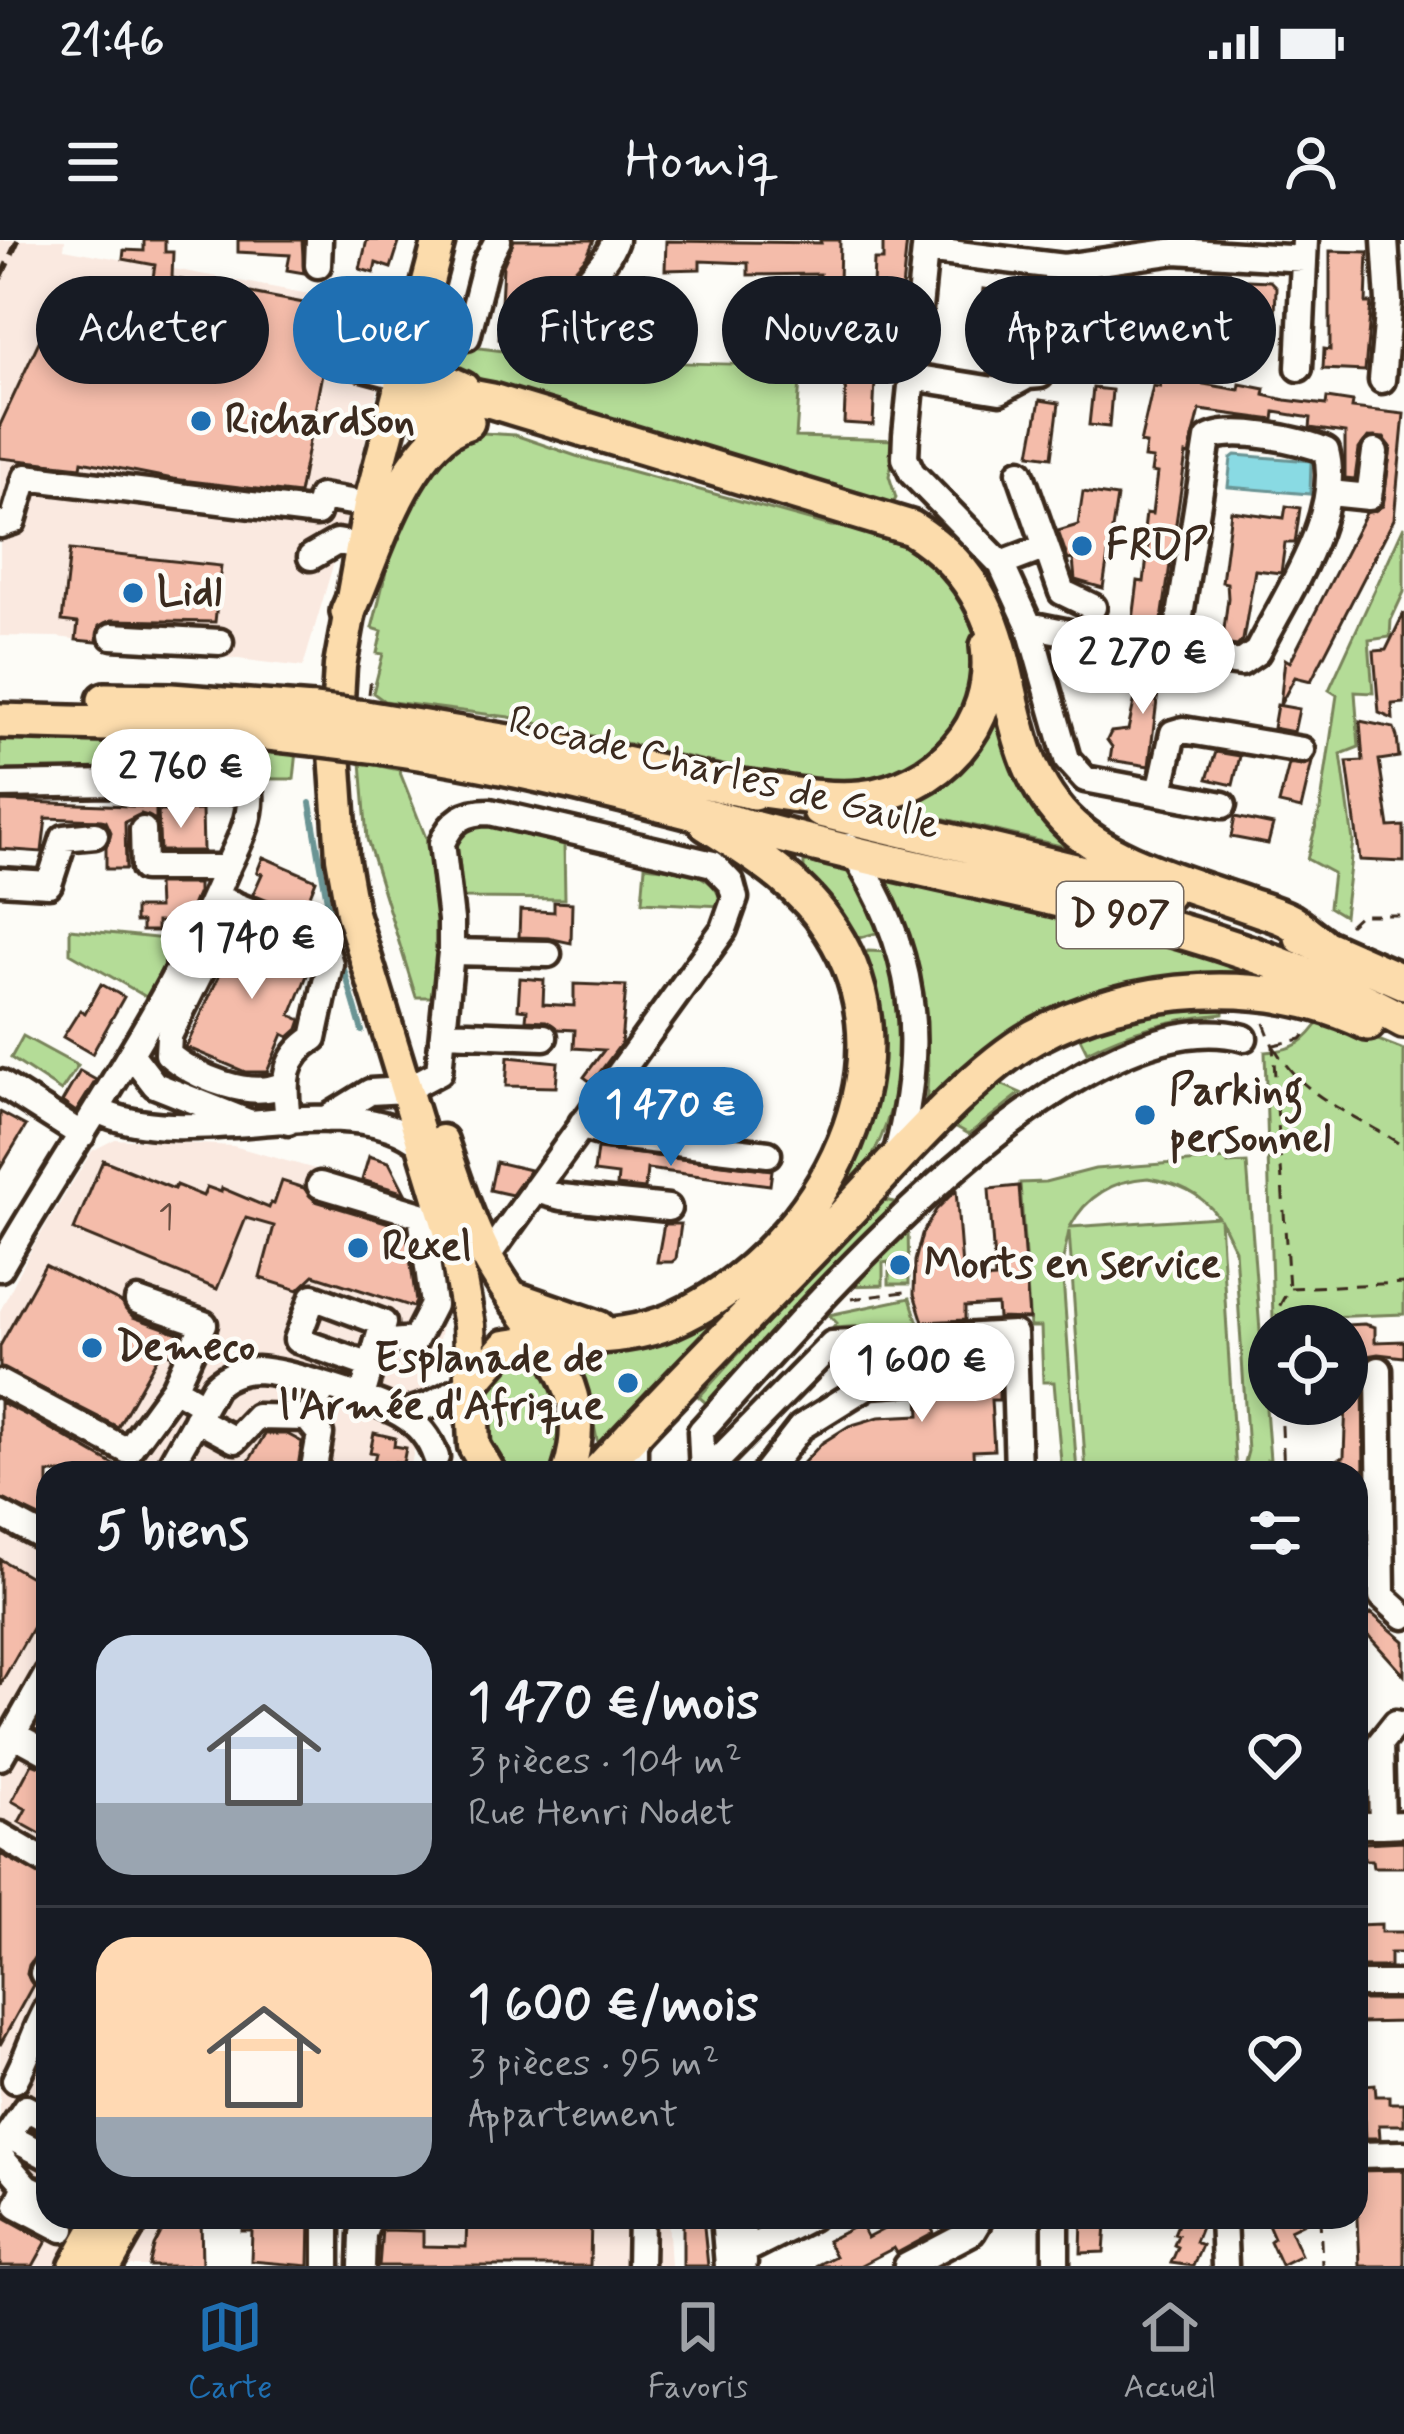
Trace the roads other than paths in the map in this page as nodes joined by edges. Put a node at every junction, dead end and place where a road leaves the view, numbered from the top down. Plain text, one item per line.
1 (439, 240) edge
2 (498, 240) edge
3 (615, 240) edge
4 (1385, 240) edge
5 (926, 245) edge
6 (1305, 250) edge
7 (430, 276) edge
8 (592, 276) edge
9 (923, 276) edge
10 (473, 315) edge
11 (1299, 368) dead end
12 (1382, 380) dead end
13 (941, 382) edge
14 (403, 384) edge
15 (410, 384) edge
16 (417, 384) edge
17 (911, 384) edge
18 (1013, 384) edge
19 (460, 424) junction
20 (1375, 452) dead end
21 (1020, 472) dead end
22 (1330, 493) junction
23 (370, 505) junction
24 (0, 525) edge
25 (361, 546) junction
26 (1046, 547) junction
27 (311, 557) dead end
28 (1001, 564) junction
29 (1093, 608) dead end
30 (348, 612) junction
31 (1029, 625) junction
32 (112, 636) dead end
33 (220, 642) dead end
34 (1174, 654) junction
35 (0, 699) edge
36 (0, 721) edge
37 (313, 725) junction
38 (364, 731) junction
39 (1302, 750) dead end
40 (0, 785) edge
41 (731, 786) junction
42 (1160, 792) junction
43 (1222, 805) dead end
44 (686, 809) junction
45 (825, 811) junction
46 (342, 826) junction
47 (143, 830) dead end
48 (95, 835) dead end
49 (854, 853) junction
50 (227, 868) junction
51 (0, 881) edge
52 (225, 900) junction
53 (1320, 943) junction
54 (451, 952) junction
55 (548, 954) dead end
56 (1404, 982) edge
57 (1404, 1021) edge
58 (445, 1034) junction
59 (544, 1036) dead end
60 (1244, 1038) dead end
61 (1404, 1040) edge
62 (393, 1054) junction
63 (132, 1055) junction
64 (0, 1083) edge
65 (283, 1084) junction
66 (414, 1087) junction
67 (370, 1093) junction
68 (98, 1110) junction
69 (326, 1119) junction
70 (380, 1121) junction
71 (287, 1122) junction
72 (582, 1123) junction
73 (250, 1124) junction
74 (82, 1135) junction
75 (422, 1145) junction
76 (768, 1154) dead end
77 (893, 1164) junction
78 (320, 1184) dead end
79 (536, 1190) junction
80 (668, 1208) dead end
81 (487, 1256) junction
82 (0, 1268) edge
83 (515, 1299) junction
84 (138, 1301) dead end
85 (616, 1334) junction
86 (545, 1340) junction
87 (1378, 1370) dead end
88 (912, 1381) dead end
89 (0, 1383) edge
90 (174, 1388) junction
91 (324, 1388) junction
92 (461, 1389) junction
93 (362, 1400) junction
94 (200, 1412) junction
95 (402, 1414) junction
96 (307, 1418) junction
97 (572, 1458) edge
98 (173, 1461) edge
99 (315, 1461) edge
100 (434, 1461) edge
101 (436, 1461) edge
102 (476, 1461) edge
103 (619, 1461) edge
104 (703, 1461) edge
105 (717, 1461) edge
106 (774, 1461) edge
107 (1018, 1461) edge
108 (1392, 1495) edge
109 (0, 1514) edge
110 (36, 1534) edge
111 (1369, 1596) edge
112 (1404, 1616) edge
113 (36, 1694) edge
114 (1396, 1723) dead end
115 (14, 1734) junction
116 (36, 1746) edge
117 (0, 1757) edge
118 (0, 1820) edge
119 (1381, 1825) edge
120 (0, 1835) edge
121 (36, 1840) edge
122 (36, 1856) edge
123 (1368, 1984) edge
124 (1404, 1984) edge
125 (36, 2036) edge
126 (15, 2080) dead end
127 (36, 2113) edge
128 (3, 2146) edge
129 (36, 2153) edge
130 (1404, 2154) edge
131 (1368, 2155) edge
132 (36, 2191) edge
133 (36, 2193) edge
134 (36, 2215) edge
135 (96, 2229) edge
136 (127, 2229) edge
137 (327, 2229) edge
138 (365, 2229) edge
139 (641, 2229) edge
140 (772, 2229) edge
141 (974, 2229) edge
142 (1056, 2229) edge
143 (1223, 2229) edge
144 (737, 2240) edge
145 (75, 2266) edge
146 (106, 2266) edge
147 (328, 2266) edge
148 (362, 2266) edge
149 (640, 2266) edge
150 (908, 2266) edge
151 (1056, 2266) edge
152 (1225, 2266) edge

1 - 7 main road
2 - 10 street
3 - 8 street
4 - 12 street
5 - 6 street
5 - 9 street
6 - 11 street
13 - 18 street
14 - 23 main road
15 - 19 highway
16 - 53 highway
17 - 28 street
19 - 30 highway
19 - 41 highway
20 - 22 street
21 - 26 street
22 - 34 street
22 - 34 street
23 - 24 street
23 - 25 main road
25 - 27 street
25 - 30 main road
26 - 28 street
26 - 29 street
28 - 31 street
30 - 46 main road
31 - 34 street
31 - 42 street
32 - 33 street
35 - 37 highway, Rocade Charles de Gaulle / D 907
36 - 37 highway, Rocade Charles de Gaulle / D 907
37 - 38 highway, Rocade Charles de Gaulle / D 907, bridge
38 - 41 highway, Rocade Charles de Gaulle / D 907
38 - 44 highway, Rocade Charles de Gaulle / D 907
39 - 42 street
40 - 50 street
41 - 45 highway, Rocade Charles de Gaulle / D 907
42 - 43 street
44 - 49 highway, Rocade Charles de Gaulle / D 907
44 - 85 highway
45 - 49 street
45 - 53 highway, Rocade Charles de Gaulle / D 907
46 - 62 main road
46 - 66 main road
47 - 50 street
48 - 51 street
49 - 57 highway, Rocade Charles de Gaulle / D 907
49 - 77 street
50 - 52 street
52 - 63 street
52 - 65 street
52 - 65 street
53 - 56 highway, Rocade Charles de Gaulle / D 907
54 - 55 street
54 - 58 street
54 - 72 street
58 - 59 street
58 - 66 street
60 - 104 street
61 - 77 highway
62 - 66 main road
62 - 67 street
63 - 68 street
63 - 73 street
64 - 74 street
65 - 71 street
66 - 67 street
66 - 70 street
66 - 75 main road
66 - 81 main road
67 - 69 street
68 - 73 street
68 - 74 street
69 - 70 street
69 - 71 street
70 - 75 street
71 - 73 street
72 - 76 street
72 - 79 street
74 - 82 street
75 - 92 main road
77 - 103 highway
78 - 93 street
79 - 80 street
79 - 81 street
81 - 83 main road
83 - 85 highway
83 - 86 main road
84 - 90 street
85 - 86 highway
86 - 92 main road
86 - 97 main road
87 - 108 street
88 - 106 street
89 - 90 street
90 - 94 street
91 - 93 street
91 - 94 street
91 - 96 street
92 - 95 street
92 - 101 street
92 - 102 main road
93 - 95 street
94 - 96 street
94 - 98 street
95 - 100 street
96 - 99 street
105 - 107 street
108 - 111 street
109 - 110 street
111 - 112 street
113 - 115 street
114 - 119 street
115 - 116 street
115 - 117 street
118 - 121 street
120 - 122 street
123 - 124 street
125 - 126 street
127 - 128 street
128 - 129 street
128 - 132 street
130 - 131 street
133 - 134 street
135 - 145 main road
136 - 146 main road
137 - 147 street
138 - 148 street
139 - 149 street
140 - 144 street
141 - 150 street
142 - 151 street
143 - 152 street

